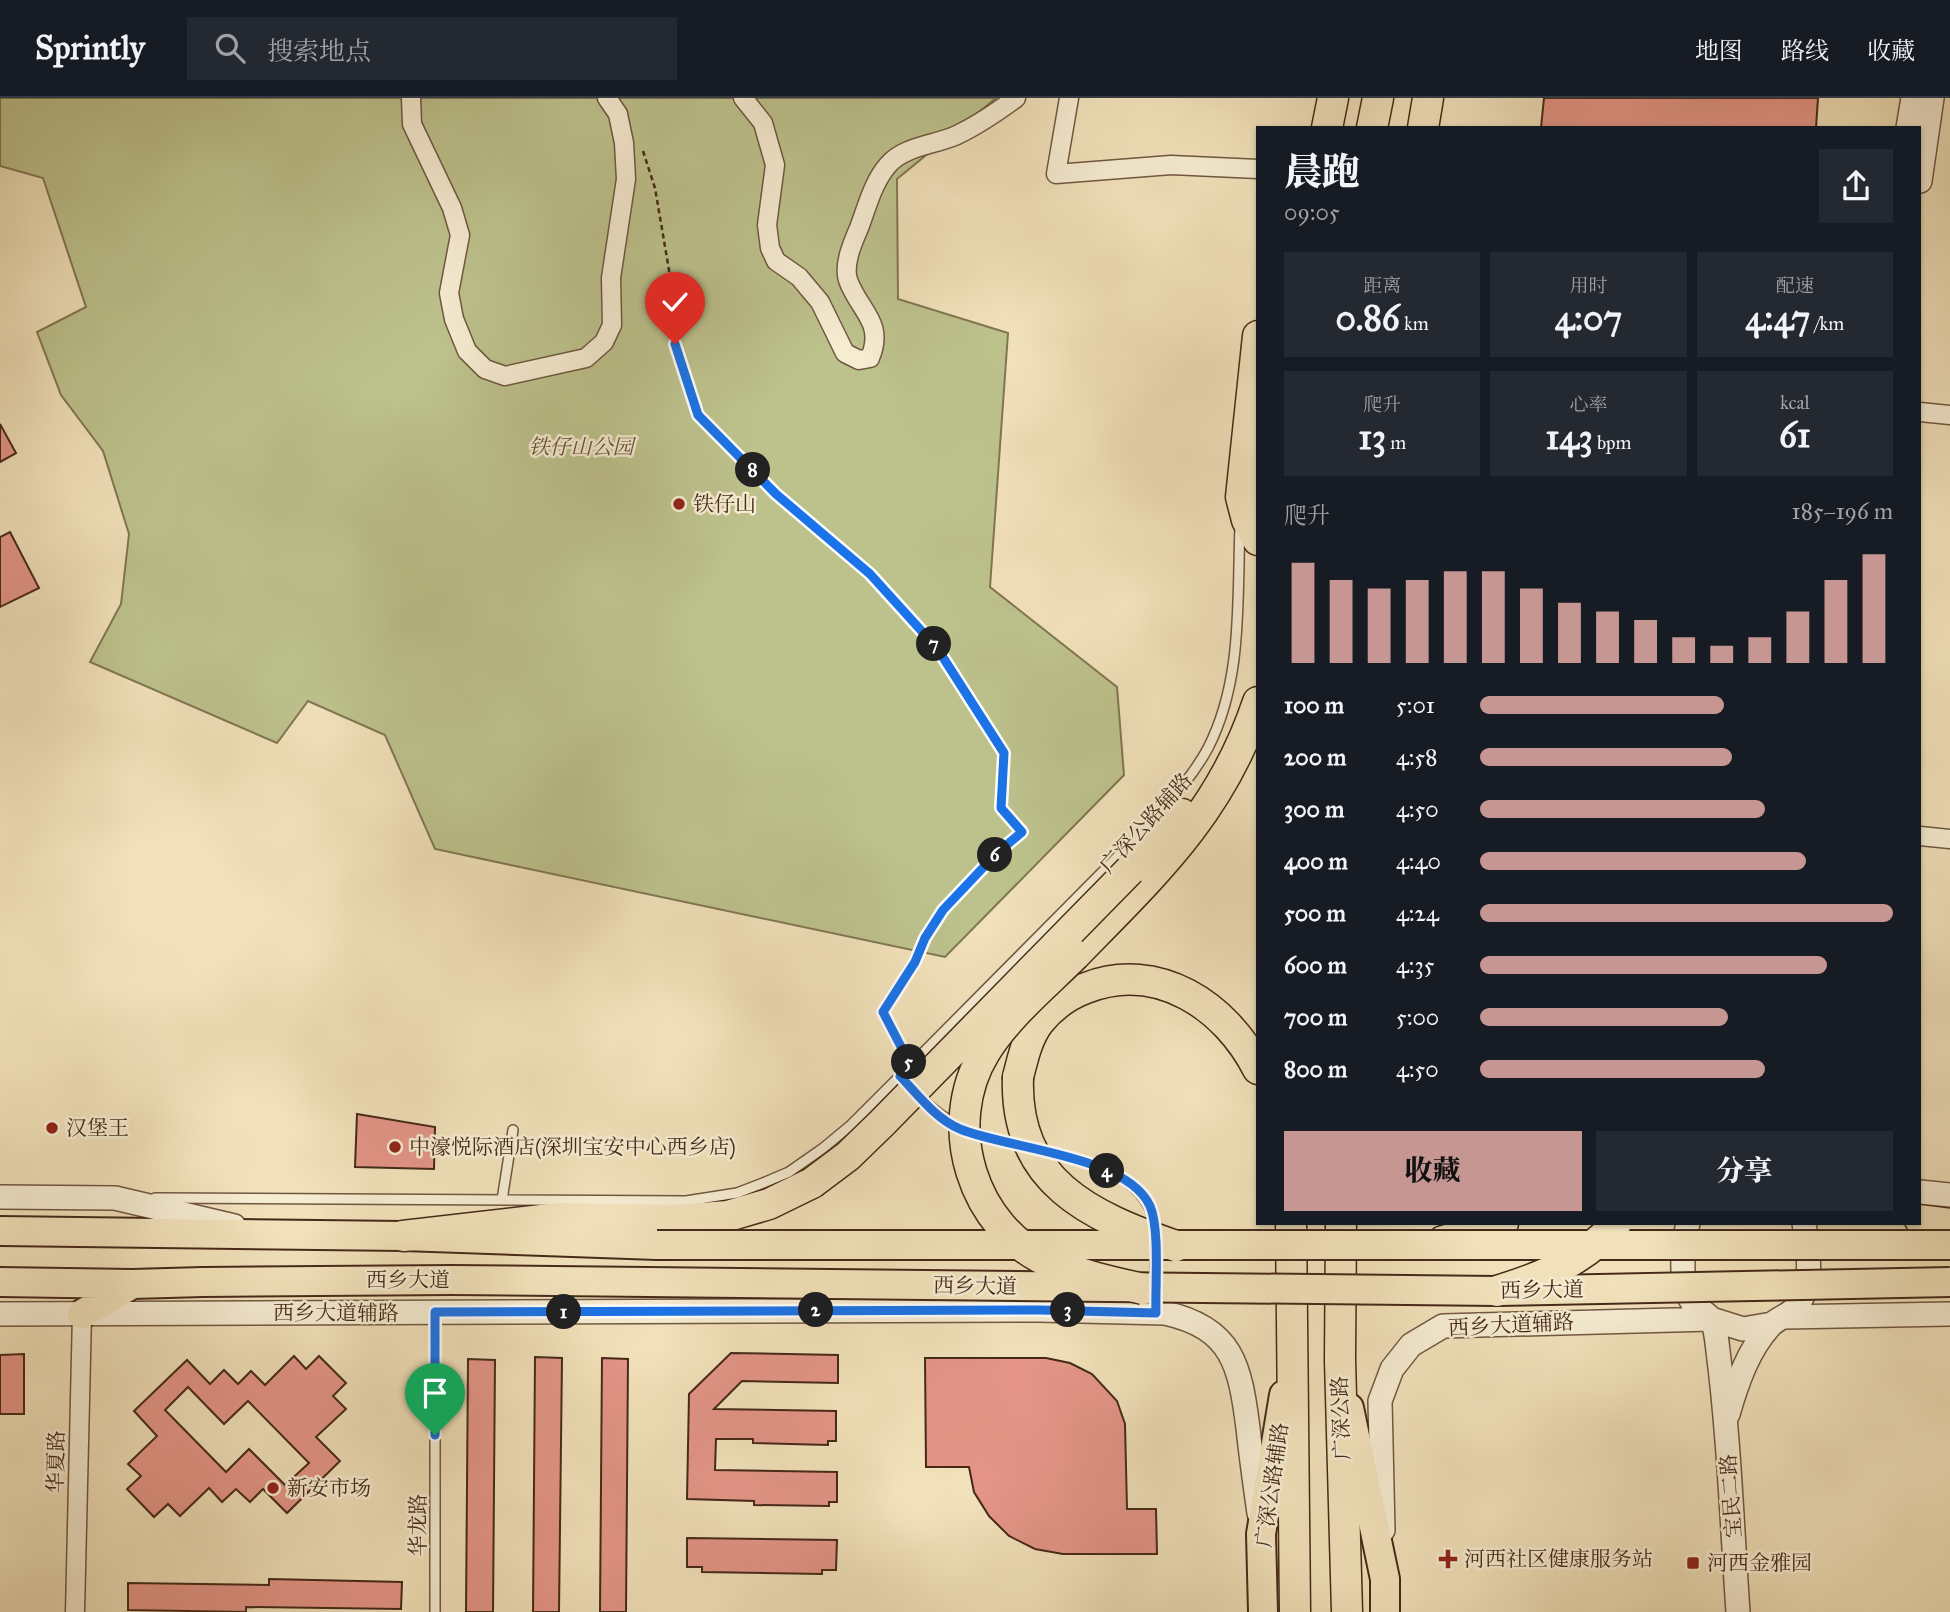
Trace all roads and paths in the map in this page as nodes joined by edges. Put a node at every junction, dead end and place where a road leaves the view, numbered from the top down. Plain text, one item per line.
1 (411, 98) edge
2 (607, 98) edge
3 (743, 98) edge
4 (1016, 98) edge
5 (1069, 98) edge
6 (1334, 98) edge
7 (1378, 98) edge
8 (1428, 98) edge
9 (1913, 98) edge
10 (1932, 98) edge
11 (1328, 126) edge
12 (1372, 126) edge
13 (1423, 126) edge
14 (1908, 126) edge
15 (642, 149) dead end
16 (1256, 169) edge
17 (1921, 174) edge
18 (1256, 355) edge
19 (1921, 412) edge
20 (1950, 415) edge
21 (1241, 497) junction
22 (1256, 536) edge
23 (1256, 707) edge
24 (1235, 758) junction
25 (1921, 836) edge
26 (1950, 839) edge
27 (1256, 1065) edge
28 (911, 1066) junction
29 (900, 1076) junction
30 (513, 1130) dead end
31 (1921, 1192) edge
32 (1950, 1195) edge
33 (0, 1197) edge
34 (115, 1198) junction
35 (502, 1200) junction
36 (1921, 1220) edge
37 (1950, 1224) edge
38 (1291, 1225) edge
39 (1341, 1225) edge
40 (1498, 1225) edge
41 (1614, 1225) edge
42 (1688, 1225) edge
43 (1804, 1225) edge
44 (0, 1231) edge
45 (278, 1237) junction
46 (403, 1237) junction
47 (1950, 1245) edge
48 (1176, 1246) junction
49 (1420, 1246) junction
50 (0, 1282) edge
51 (1950, 1282) edge
52 (132, 1284) junction
53 (1497, 1291) junction
54 (1150, 1301) junction
55 (435, 1312) junction
56 (0, 1314) edge
57 (82, 1314) junction
58 (1950, 1314) edge
59 (1711, 1319) junction
60 (1778, 1321) junction
61 (1290, 1358) junction
62 (1340, 1360) junction
63 (1726, 1422) junction
64 (1261, 1534) junction
65 (1385, 1579) junction
66 (75, 1612) edge
67 (435, 1612) edge
68 (1263, 1612) edge
69 (1296, 1612) edge
70 (1347, 1612) edge
71 (1385, 1612) edge
72 (1738, 1612) edge

1 - 2 street
3 - 4 street
5 - 16 street
6 - 11 highway
7 - 12 highway
8 - 13 highway
9 - 14 street
10 - 17 street
15 - 28 path
18 - 21 highway
19 - 20 street
21 - 22 highway
21 - 28 lane, 广深公路辅路
23 - 24 highway
24 - 46 highway, bridge
24 - 54 highway, bridge
25 - 26 street
27 - 48 highway, bridge
28 - 29 lane, 广深公路辅路
29 - 35 lane
29 - 54 lane
30 - 35 lane
31 - 32 street
33 - 34 street
34 - 35 lane
34 - 45 street
36 - 37 highway
38 - 61 highway
39 - 62 highway, 广深公路
40 - 49 highway, bridge
41 - 53 highway, bridge
42 - 59 street
43 - 60 street, 宝民二路
44 - 45 main road, 西乡大道
45 - 46 main road, 西乡大道
46 - 48 main road, 西乡大道, bridge
47 - 49 main road, 西乡大道, bridge
48 - 49 main road, 西乡大道, bridge
50 - 52 main road, 西乡大道
51 - 53 main road, 西乡大道, bridge
52 - 54 main road, 西乡大道, bridge
52 - 57 main road
53 - 54 main road, 西乡大道, bridge
54 - 55 street, 西乡大道辅路
54 - 64 street, 西乡大道辅路
55 - 57 street, 西乡大道辅路
55 - 67 lane, 华龙路
56 - 57 street, 西乡大道辅路
57 - 66 street, 华夏路
58 - 60 street, 西乡大道辅路
59 - 60 street, 西乡大道辅路
59 - 63 street, 宝民二路
59 - 65 street, 西乡大道辅路
60 - 63 street, 宝民二路
61 - 64 main road, 广深公路辅路
61 - 69 highway
62 - 65 main road
62 - 70 highway, 广深公路
63 - 72 street, 宝民二路
64 - 68 main road, 广深公路辅路
65 - 71 main road

